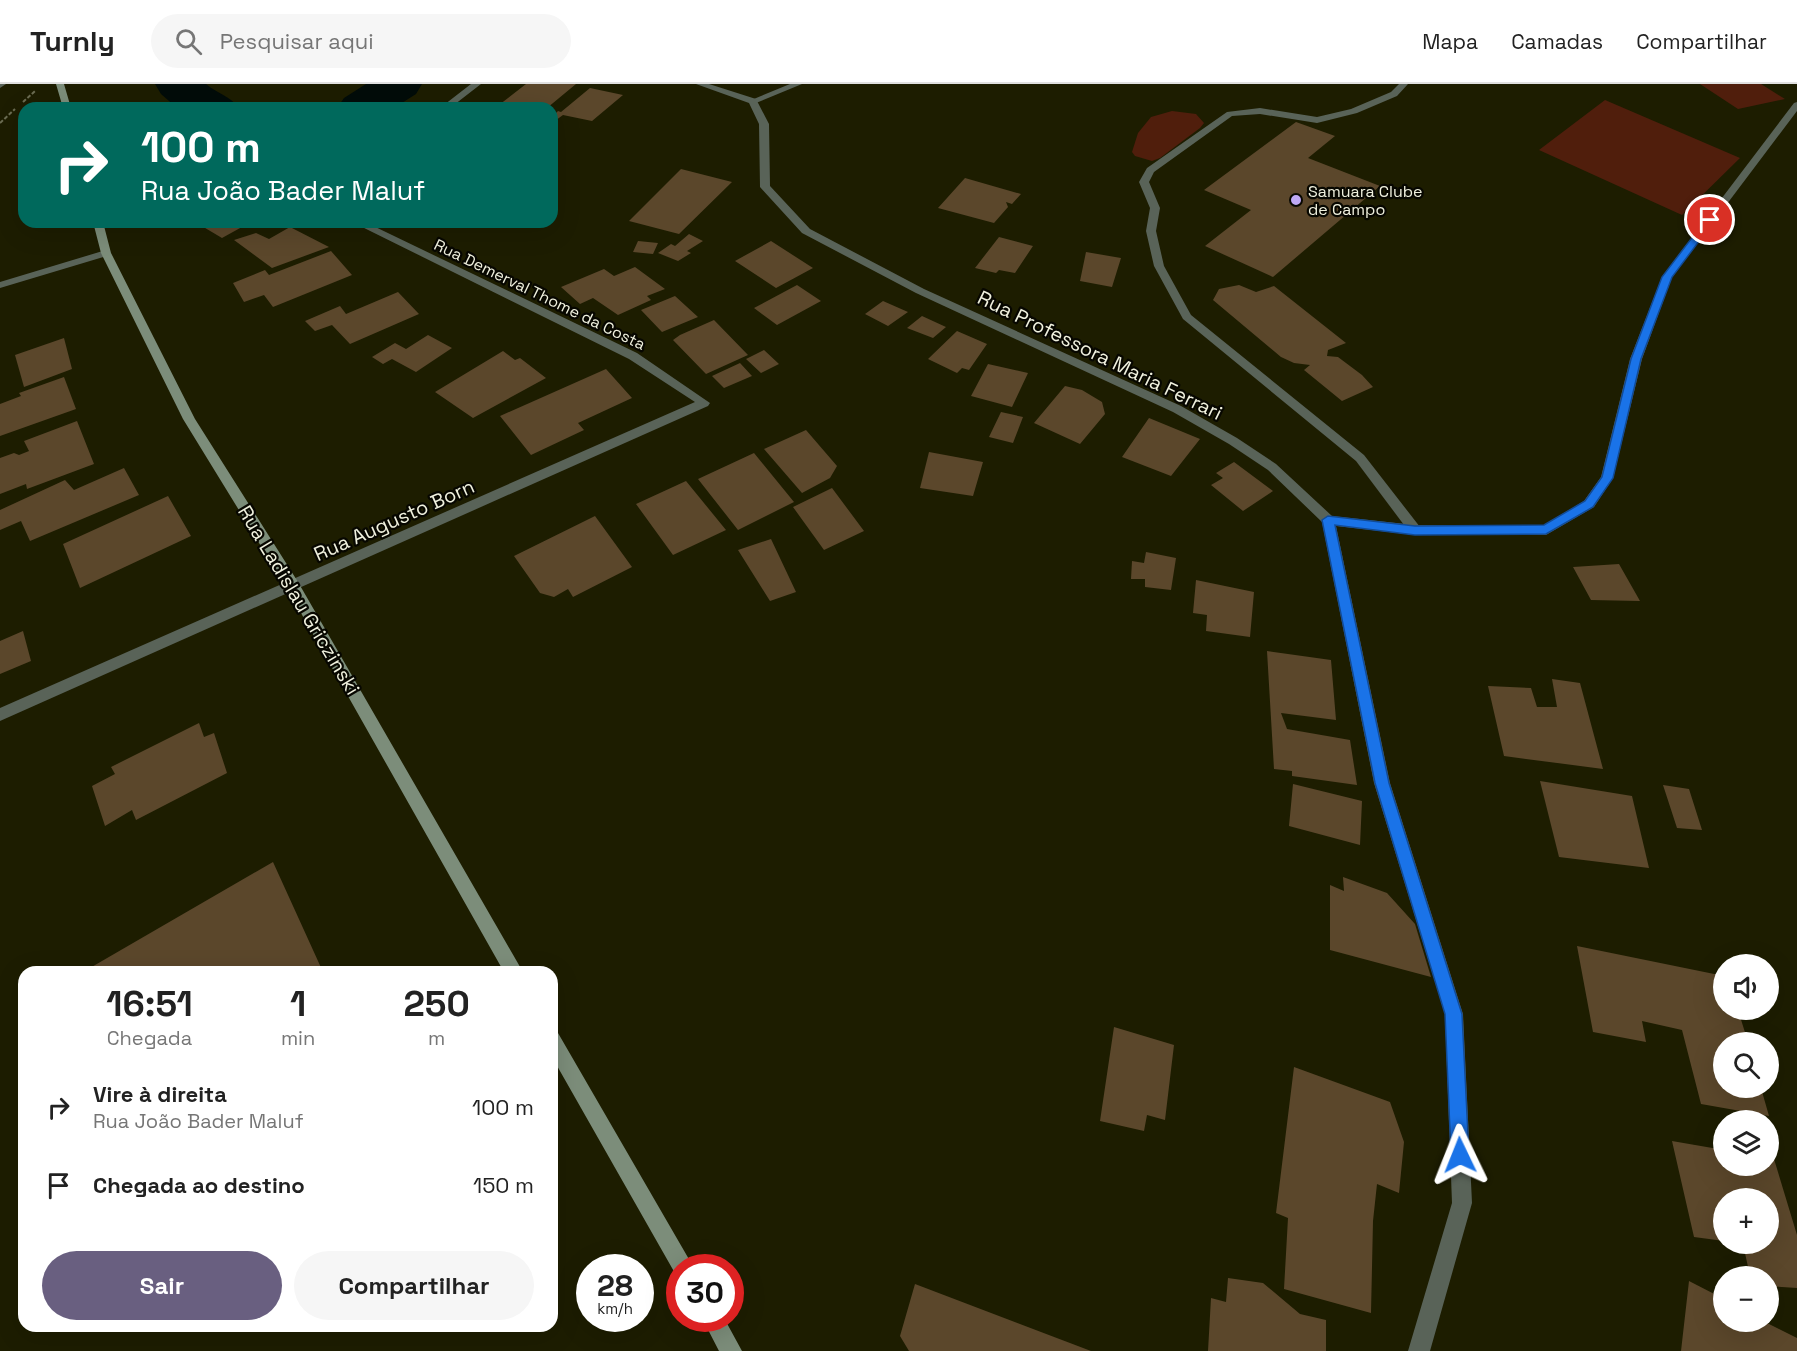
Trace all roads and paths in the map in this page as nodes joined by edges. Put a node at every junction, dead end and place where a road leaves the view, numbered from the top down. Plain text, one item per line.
1 (60, 84) edge
2 (477, 84) edge
3 (700, 84) edge
4 (798, 84) edge
5 (1404, 84) edge
6 (753, 101) junction
7 (65, 102) edge
8 (452, 102) edge
9 (1797, 105) edge
10 (100, 228) edge
11 (369, 228) edge
12 (106, 253) junction
13 (0, 285) edge
14 (704, 403) joint
15 (1328, 520) junction
16 (1415, 530) junction
17 (292, 586) junction
18 (0, 714) edge
19 (511, 966) edge
20 (558, 1049) edge
21 (675, 1254) edge
22 (720, 1332) edge
23 (731, 1351) edge
24 (1419, 1351) edge

1 - 7 main road
2 - 8 street
3 - 6 street
4 - 6 street
5 - 16 street
6 - 15 street, Rua Professora Maria Ferrari
9 - 16 street
10 - 12 main road, Rua Ladislau Griczinski
11 - 14 street, Rua Demerval Thome da Costa
12 - 13 street
12 - 17 main road, Rua Ladislau Griczinski
14 - 17 street, Rua Augusto Born
15 - 16 street
15 - 24 street
17 - 18 street, Rua Augusto Born
17 - 19 main road, Rua Ladislau Griczinski
20 - 21 main road
22 - 23 main road

